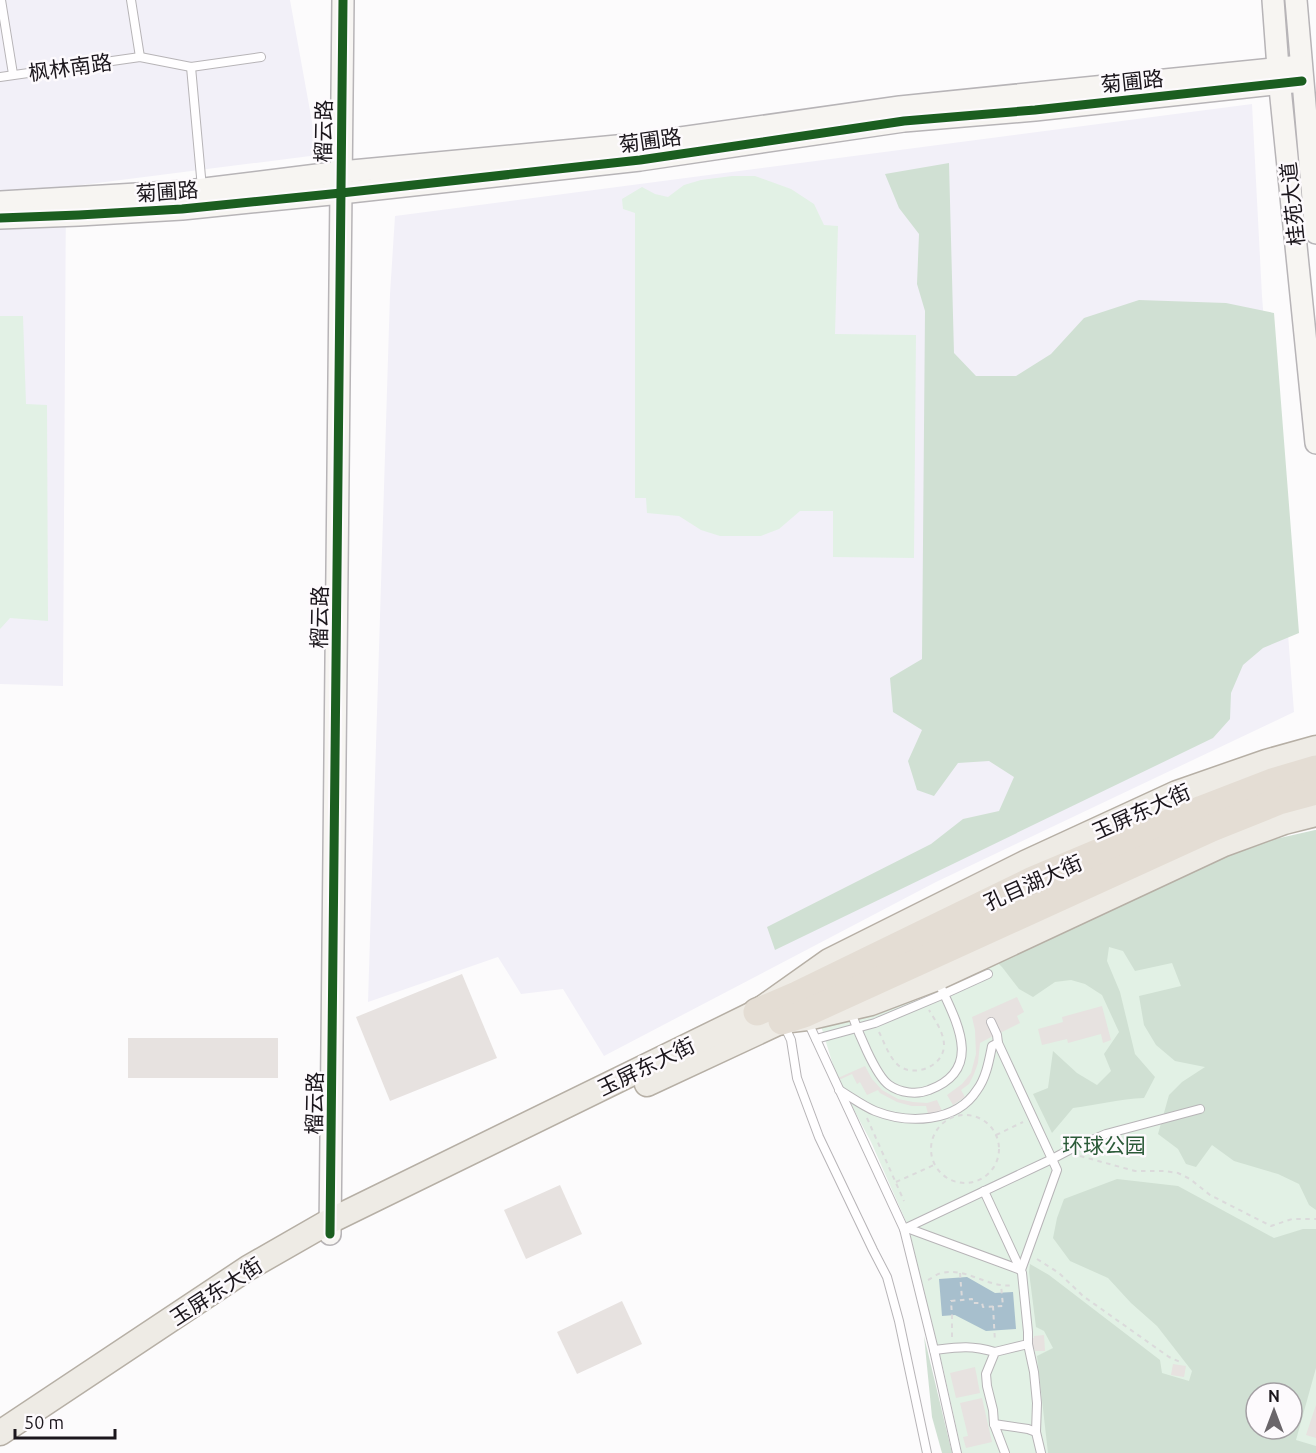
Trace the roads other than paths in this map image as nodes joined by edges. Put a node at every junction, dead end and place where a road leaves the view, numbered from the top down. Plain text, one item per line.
1 (1, 0) edge
2 (131, 0) edge
3 (343, 0) edge
4 (357, 0) edge
5 (1273, 0) edge
6 (1296, 0) edge
7 (140, 57) junction
8 (261, 57) dead end
9 (191, 67) junction
10 (13, 74) junction
11 (1302, 74) junction
12 (1279, 76) junction
13 (0, 77) edge
14 (347, 182) junction
15 (202, 189) junction
16 (0, 194) edge
17 (77, 198) junction
18 (0, 201) edge
19 (0, 218) edge
20 (1316, 232) edge
21 (1316, 443) edge
22 (1316, 748) edge
23 (1316, 768) edge
24 (1316, 791) edge
25 (1316, 814) edge
26 (988, 974) dead end
27 (940, 986) junction
28 (794, 1017) junction
29 (853, 1017) junction
30 (991, 1022) dead end
31 (998, 1043) junction
32 (839, 1090) junction
33 (1200, 1109) dead end
34 (1052, 1159) junction
35 (984, 1191) junction
36 (334, 1226) junction
37 (909, 1227) junction
38 (1021, 1270) junction
39 (1028, 1344) junction
40 (934, 1350) junction
41 (995, 1352) junction
42 (994, 1424) junction
43 (1036, 1432) junction
44 (0, 1433) edge
45 (0, 1447) edge
46 (927, 1453) edge
47 (957, 1453) edge
48 (1005, 1453) edge
49 (1041, 1453) edge

1 - 10 lane
2 - 7 lane
3 - 14 street, 榴云路
4 - 14 street, 榴云路
5 - 12 street, 桂苑大道
6 - 11 street, 桂苑大道
7 - 9 lane, 枫林南路
7 - 10 lane, 枫林南路
8 - 9 lane, 枫林南路
9 - 15 lane
10 - 13 lane, 枫林南路
11 - 12 street, 菊圃路
11 - 20 street, 桂苑大道
12 - 14 street, 菊圃路
12 - 21 street, 桂苑大道
14 - 15 street, 菊圃路
14 - 19 street, 菊圃路
14 - 36 street, 榴云路
15 - 17 street, 菊圃路
16 - 17 lane
17 - 18 street, 菊圃路
22 - 28 main road, 玉屏东大街
23 - 28 highway, 孔目湖大街
24 - 28 highway, 孔目湖大街
25 - 27 main road, 玉屏东大街
26 - 27 lane
27 - 29 main road, 玉屏东大街
27 - 29 lane
28 - 29 main road, 玉屏东大街
28 - 32 lane
28 - 36 main road, 玉屏东大街
28 - 46 lane
30 - 31 lane
31 - 32 lane
31 - 34 lane
32 - 37 lane
33 - 34 lane
34 - 35 lane
34 - 38 lane
35 - 37 lane
35 - 38 lane
36 - 44 main road, 玉屏东大街
36 - 45 main road, 玉屏东大街
37 - 38 lane
37 - 40 lane
38 - 39 lane
39 - 41 lane
39 - 43 lane
40 - 41 lane
40 - 47 lane
41 - 42 lane
42 - 43 lane
42 - 48 lane
43 - 49 lane

